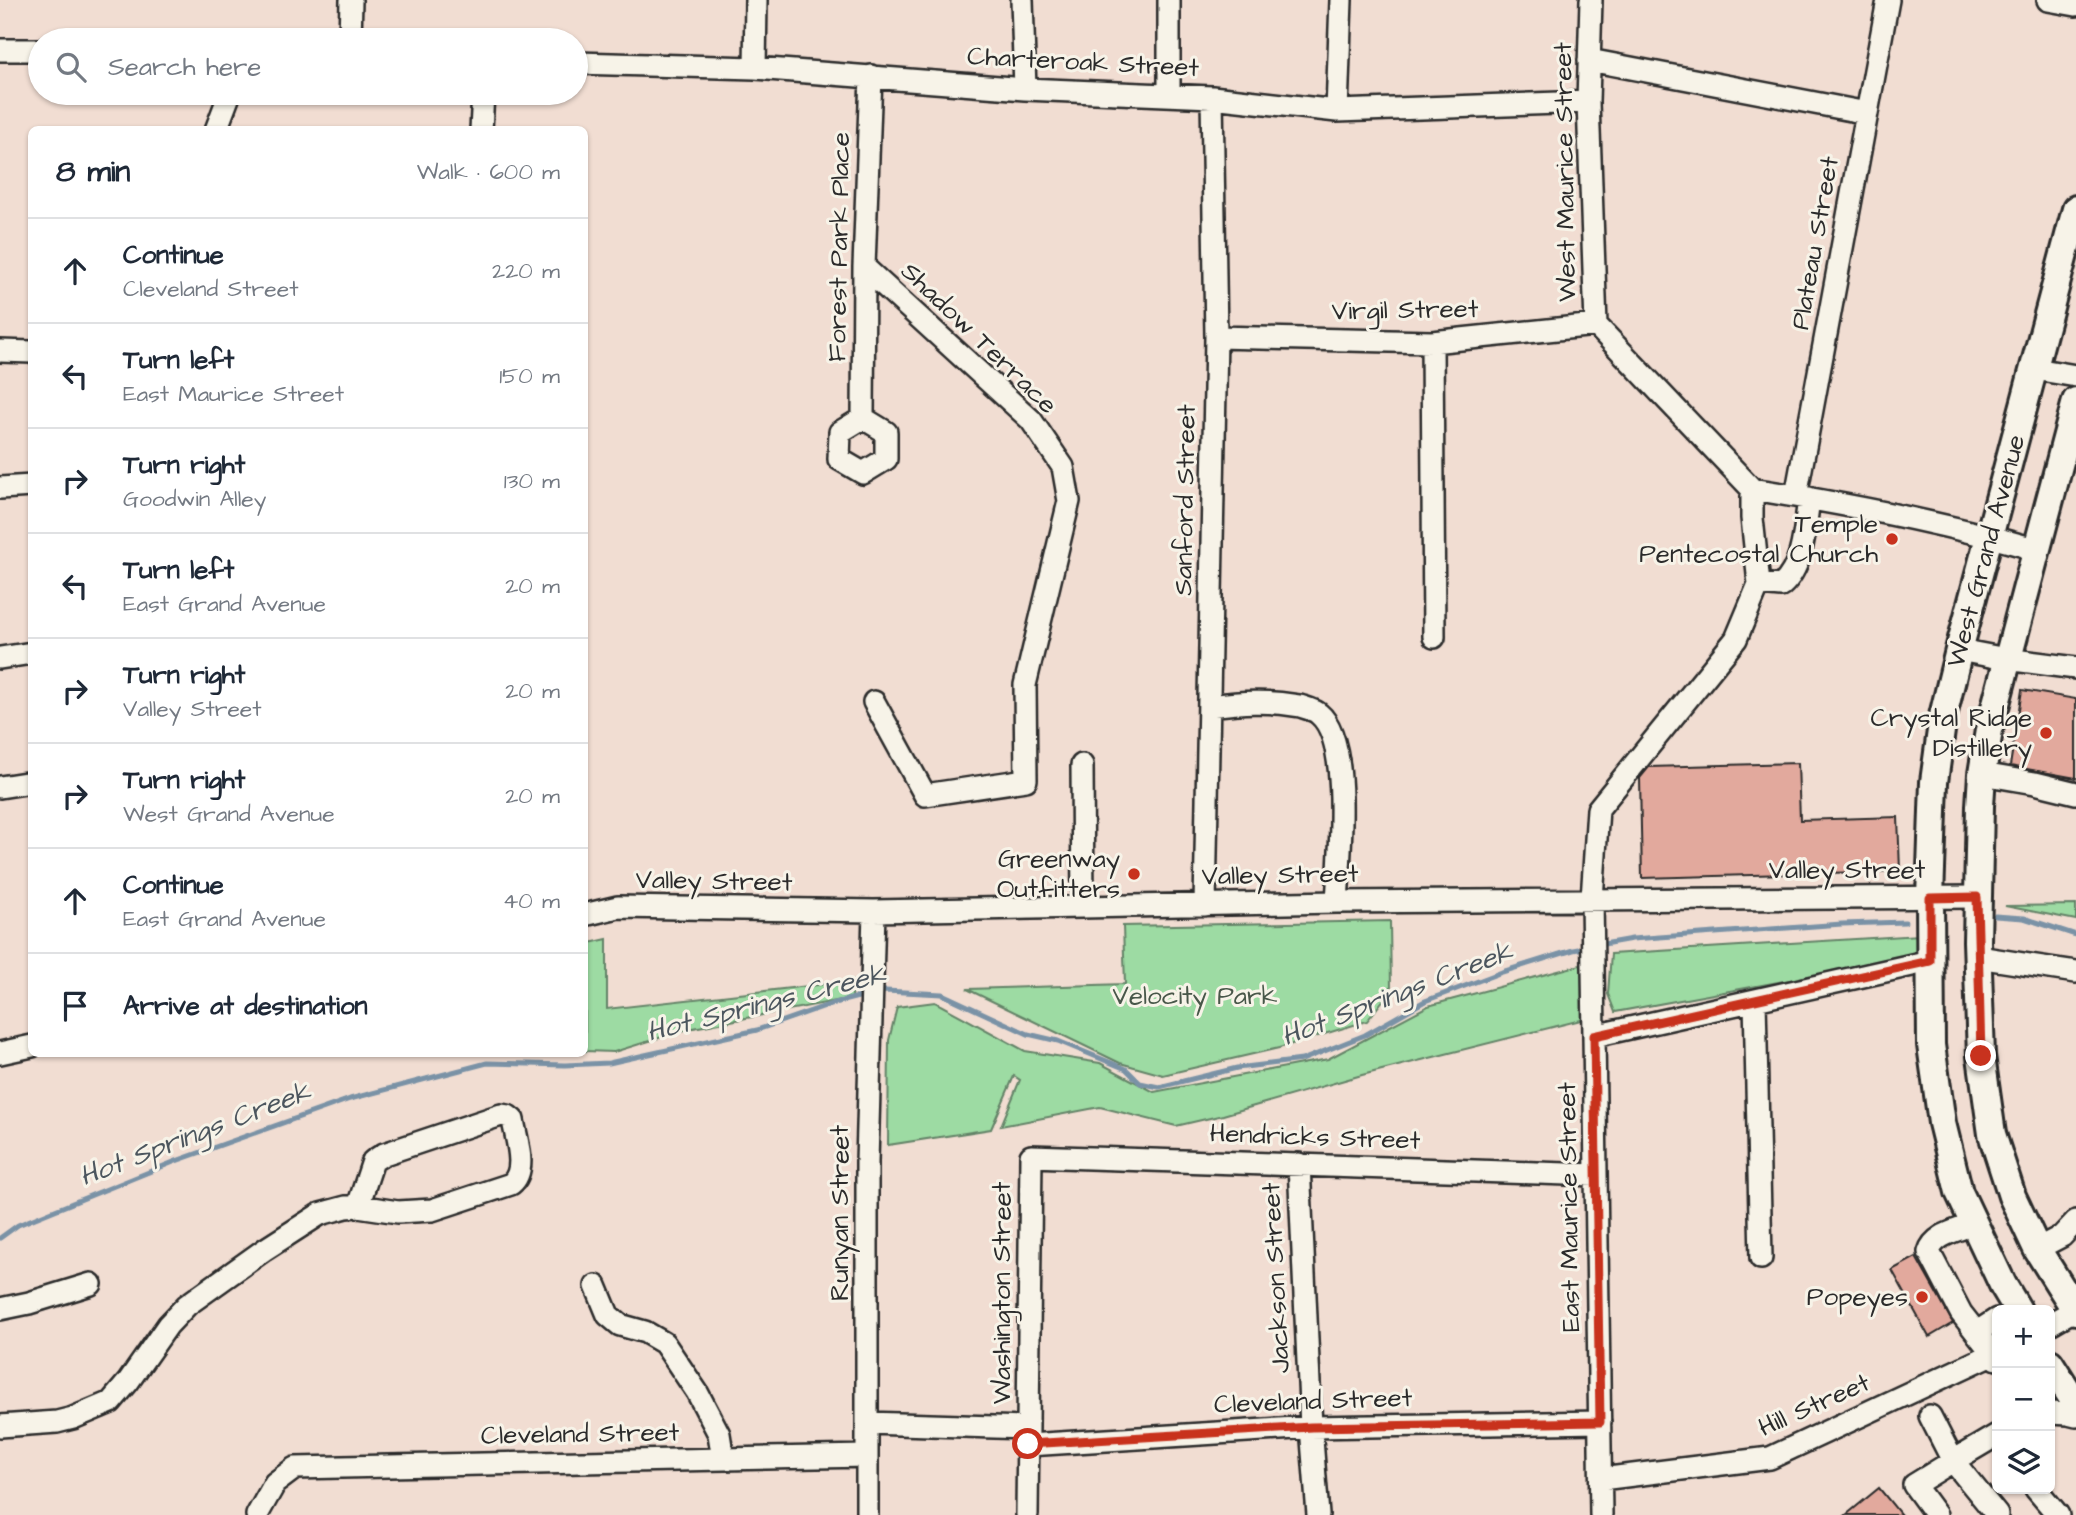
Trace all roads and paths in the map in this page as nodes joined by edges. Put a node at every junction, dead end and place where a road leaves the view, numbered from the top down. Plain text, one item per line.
1 (351, 0) edge
2 (756, 0) edge
3 (1022, 0) edge
4 (1169, 0) edge
5 (1342, 0) edge
6 (1591, 0) edge
7 (1888, 0) edge
8 (2048, 0) edge
9 (2076, 5) edge
10 (350, 28) edge
11 (0, 50) edge
12 (28, 50) edge
13 (1589, 60) junction
14 (588, 62) edge
15 (755, 68) junction
16 (872, 76) junction
17 (1025, 89) junction
18 (1169, 95) junction
19 (1212, 97) junction
20 (1588, 102) junction
21 (225, 105) edge
22 (482, 105) edge
23 (1337, 111) junction
24 (1867, 113) junction
25 (218, 126) edge
26 (481, 126) edge
27 (2076, 209) edge
28 (864, 267) junction
29 (1596, 325) junction
30 (1216, 337) junction
31 (1432, 342) junction
32 (0, 351) edge
33 (28, 352) edge
34 (2035, 369) junction
35 (2076, 376) edge
36 (2076, 401) edge
37 (863, 418) dead end
38 (28, 486) edge
39 (0, 488) edge
40 (1752, 489) junction
41 (1803, 497) junction
42 (1989, 536) junction
43 (2035, 549) junction
44 (1759, 584) junction
45 (1434, 637) dead end
46 (1959, 650) junction
47 (28, 654) edge
48 (0, 659) edge
49 (2006, 659) junction
50 (2076, 668) edge
51 (874, 702) dead end
52 (1209, 706) junction
53 (1082, 765) dead end
54 (1982, 774) junction
55 (28, 783) edge
56 (0, 787) edge
57 (2076, 793) edge
58 (1977, 897) junction
59 (1930, 898) junction
60 (1592, 899) junction
61 (1337, 902) junction
62 (1205, 905) junction
63 (1083, 907) junction
64 (874, 911) junction
65 (588, 914) edge
66 (1978, 957) junction
67 (1930, 961) junction
68 (2076, 972) edge
69 (1755, 1001) junction
70 (1594, 1036) junction
71 (28, 1047) edge
72 (0, 1053) edge
73 (1031, 1156) joint
74 (1299, 1164) junction
75 (1596, 1175) junction
76 (358, 1206) junction
77 (2076, 1221) edge
78 (1973, 1224) junction
79 (2037, 1249) junction
80 (1760, 1258) dead end
81 (91, 1284) dead end
82 (596, 1286) dead end
83 (2008, 1305) edge
84 (0, 1309) edge
85 (2076, 1310) edge
86 (2055, 1321) edge
87 (1992, 1323) edge
88 (1978, 1332) junction
89 (1992, 1350) edge
90 (1992, 1357) edge
91 (2055, 1380) edge
92 (2076, 1404) edge
93 (2055, 1413) edge
94 (1930, 1416) dead end
95 (2076, 1416) edge
96 (1600, 1422) junction
97 (867, 1423) junction
98 (0, 1426) edge
99 (1311, 1427) junction
100 (1028, 1436) junction
101 (1992, 1442) edge
102 (867, 1456) junction
103 (723, 1459) junction
104 (1953, 1461) junction
105 (1601, 1479) junction
106 (2040, 1494) edge
107 (257, 1515) edge
108 (867, 1515) edge
109 (1027, 1515) edge
110 (1318, 1515) edge
111 (1601, 1515) edge
112 (1936, 1515) edge
113 (1997, 1515) edge
114 (2058, 1515) edge

1 - 10 street
2 - 15 street
3 - 17 street
4 - 18 street
5 - 23 street
6 - 13 street, West Maurice Street
7 - 24 street, Plateau Street
8 - 9 street
11 - 12 street
13 - 20 street, West Maurice Street
13 - 24 street
14 - 15 street, Charteroak Street
15 - 16 street, Charteroak Street
16 - 17 street, Charteroak Street
16 - 28 street, Forest Park Place
17 - 18 street, Charteroak Street
18 - 19 street, Charteroak Street
19 - 23 street, Charteroak Street
19 - 30 street, Sanford Street
20 - 23 street, Charteroak Street
20 - 29 street, West Maurice Street
21 - 25 street
22 - 26 street
24 - 41 street, Plateau Street
27 - 34 main road, West Grand Avenue
28 - 37 street, Forest Park Place
28 - 51 street, Shadow Terrace
29 - 31 street, Virgil Street
29 - 40 street, West Maurice Street
30 - 31 street, Virgil Street
30 - 52 street, Sanford Street
31 - 45 street
32 - 33 street
34 - 35 street
34 - 42 main road, West Grand Avenue
36 - 43 main road, West Grand Avenue
38 - 39 street
40 - 41 street
40 - 44 street
41 - 42 street
41 - 44 street, Plateau Street
42 - 43 street
42 - 46 main road, West Grand Avenue
43 - 49 main road, West Grand Avenue
44 - 60 street
46 - 49 street
46 - 59 main road, West Grand Avenue
47 - 48 street
49 - 50 street
49 - 54 main road, West Grand Avenue
52 - 61 street
52 - 62 street, Sanford Street
53 - 63 street
54 - 57 street
54 - 58 main road, West Grand Avenue
55 - 56 street
58 - 59 street, Valley Street
58 - 66 main road, West Grand Avenue
59 - 60 street, Valley Street
59 - 67 main road, West Grand Avenue
60 - 61 street, Valley Street
60 - 70 street, East Maurice Street
61 - 62 street, Valley Street
62 - 63 street, Valley Street
63 - 64 street, Valley Street
64 - 65 street, Valley Street
64 - 97 street, Runyan Street
66 - 68 street
66 - 79 main road, West Grand Avenue
67 - 69 street
67 - 78 main road, West Grand Avenue
69 - 70 street
69 - 80 street
70 - 75 street, East Maurice Street
71 - 72 street
73 - 74 street, Hendricks Street
73 - 100 street, Washington Street
74 - 75 street, Hendricks Street
74 - 99 street, Jackson Street
75 - 96 street, East Maurice Street
76 - 76 street
76 - 98 street
77 - 79 street
78 - 83 main road, West Grand Avenue
78 - 88 street
79 - 85 main road, West Grand Avenue
81 - 84 street
82 - 103 street
85 - 86 street
87 - 88 street
88 - 89 street
90 - 105 street, Hill Street
91 - 92 main road
93 - 95 street
94 - 104 street
96 - 99 street, Cleveland Street
96 - 105 street, East Maurice Street
97 - 100 street, Cleveland Street
97 - 102 street, Runyan Street
99 - 100 street, Cleveland Street
99 - 110 street, Jackson Street
100 - 109 street, Washington Street
101 - 104 street
102 - 103 street, Cleveland Street
102 - 108 street, Runyan Street
103 - 107 street, Cleveland Street
104 - 112 street
104 - 113 street
105 - 111 street, East Maurice Street
106 - 114 street

